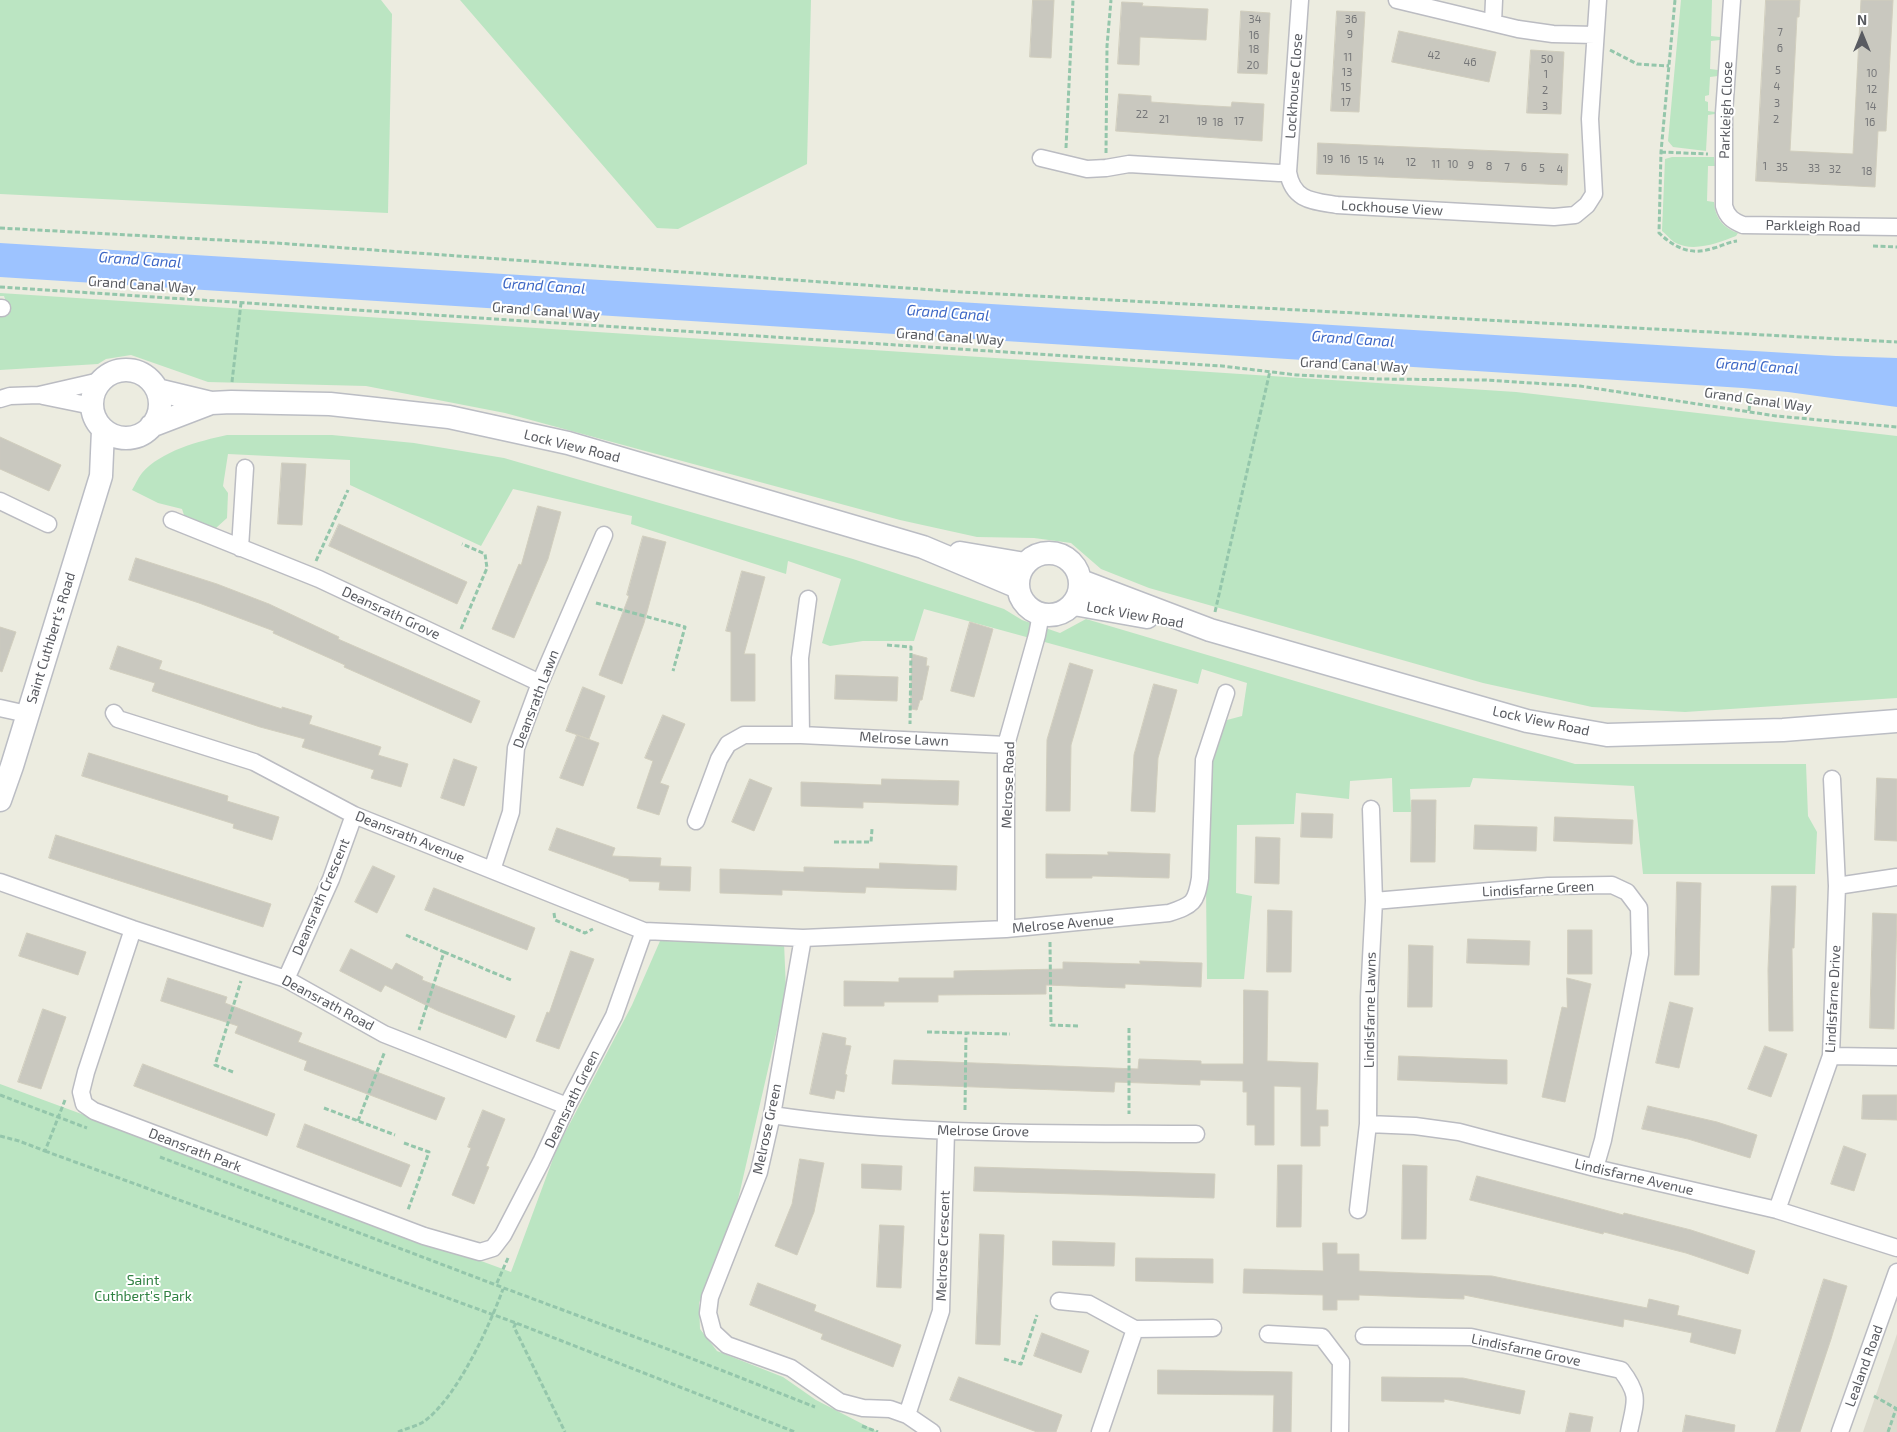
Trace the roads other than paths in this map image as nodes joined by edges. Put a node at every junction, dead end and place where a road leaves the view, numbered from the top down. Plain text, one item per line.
1 (1300, 0) edge
2 (1397, 0) edge
3 (1494, 0) edge
4 (1598, 0) edge
5 (1732, 0) edge
6 (1493, 22) junction
7 (1595, 42) junction
8 (1041, 158) dead end
9 (1288, 172) junction
10 (1730, 218) joint
11 (1897, 227) edge
12 (100, 382) junction
13 (157, 390) junction
14 (39, 395) junction
15 (0, 399) edge
16 (211, 403) junction
17 (92, 406) junction
18 (151, 426) junction
19 (103, 430) junction
20 (128, 438) junction
21 (244, 468) dead end
22 (101, 476) junction
23 (0, 501) edge
24 (172, 520) dead end
25 (48, 524) dead end
26 (604, 536) dead end
27 (923, 546) junction
28 (240, 548) junction
29 (1025, 564) junction
30 (1081, 581) junction
31 (1018, 587) junction
32 (808, 600) dead end
33 (1074, 604) junction
34 (1041, 614) junction
35 (1204, 628) junction
36 (540, 683) junction
37 (1226, 693) dead end
38 (0, 708) edge
39 (114, 713) dead end
40 (27, 714) junction
41 (1897, 721) edge
42 (801, 734) junction
43 (1006, 745) junction
44 (1832, 779) dead end
45 (0, 800) edge
46 (1371, 809) dead end
47 (354, 815) junction
48 (696, 821) dead end
49 (492, 870) junction
50 (1897, 877) edge
51 (0, 882) edge
52 (1837, 886) junction
53 (1374, 901) junction
54 (133, 929) junction
55 (1006, 929) junction
56 (644, 931) junction
57 (716, 933) joint
58 (803, 938) junction
59 (286, 979) junction
60 (1831, 1056) junction
61 (1897, 1057) edge
62 (567, 1106) junction
63 (772, 1115) junction
64 (1368, 1124) junction
65 (946, 1131) junction
66 (1196, 1134) dead end
67 (1595, 1168) junction
68 (1358, 1210) dead end
69 (1777, 1210) junction
70 (1897, 1248) edge
71 (480, 1252) joint
72 (1897, 1272) edge
73 (1060, 1301) dead end
74 (1213, 1328) dead end
75 (1135, 1329) junction
76 (1268, 1334) dead end
77 (1364, 1336) dead end
78 (907, 1415) junction
79 (932, 1432) edge
80 (1100, 1432) edge
81 (1340, 1432) edge
82 (1629, 1432) edge
83 (1840, 1432) edge

1 - 9 street, Lockhouse Close
2 - 6 street
3 - 6 street
4 - 7 street
5 - 10 street, Parkleigh Close
6 - 7 street
7 - 9 street, Lockhouse View
8 - 9 street
10 - 11 street, Parkleigh Road
12 - 13 street
12 - 14 street
12 - 17 street
13 - 16 street, Lock View Road
13 - 18 street
14 - 15 street
14 - 17 street
16 - 18 street, Lock View Road
16 - 27 street, Lock View Road
17 - 19 street
18 - 20 street
19 - 20 street
19 - 22 street, Saint Cuthbert’s Road
20 - 22 street, Saint Cuthbert’s Road
21 - 28 street
22 - 40 street, Saint Cuthbert’s Road
23 - 25 street
24 - 28 street, Deansrath Grove
26 - 36 street, Deansrath Lawn
27 - 29 street, Lock View Road
27 - 31 street, Lock View Road
28 - 36 street, Deansrath Grove
29 - 30 street, Lock View Road
29 - 31 street
30 - 33 street, Lock View Road
30 - 35 street, Lock View Road
31 - 34 street
32 - 42 street
33 - 34 street, Lock View Road
33 - 35 street, Lock View Road
34 - 43 street, Melrose Road
35 - 41 street, Lock View Road
36 - 49 street, Deansrath Lawn
37 - 55 street, Melrose Avenue
38 - 40 street
39 - 47 street, Deansrath Avenue
40 - 45 street, Saint Cuthbert’s Road
42 - 43 street, Melrose Lawn
42 - 48 street, Melrose Lawn
43 - 55 street, Melrose Road
44 - 52 street, Lindisfarne Drive
46 - 53 street, Lindisfarne Lawns
47 - 49 street, Deansrath Avenue
47 - 59 street, Deansrath Crescent
49 - 56 street, Deansrath Avenue
50 - 52 street
51 - 54 street, Deansrath Road
52 - 60 street, Lindisfarne Drive
53 - 64 street, Lindisfarne Lawns
53 - 67 street, Lindisfarne Green
54 - 59 street, Deansrath Road
54 - 71 street, Deansrath Park
55 - 58 street, Melrose Avenue
56 - 57 street, Deansrath Avenue
56 - 62 street, Deansrath Green
57 - 58 street, Melrose Avenue
58 - 63 street, Melrose Green
59 - 62 street, Deansrath Road
60 - 61 street
60 - 69 street, Lindisfarne Drive
62 - 71 street, Deansrath Green
63 - 65 street, Melrose Grove
63 - 78 street, Melrose Green
64 - 67 street, Lindisfarne Avenue
64 - 68 street, Lindisfarne Lawns
65 - 66 street, Melrose Grove
65 - 78 street, Melrose Crescent
67 - 69 street, Lindisfarne Avenue
69 - 70 street, Lindisfarne Avenue
72 - 83 street, Lealand Road
73 - 75 street
74 - 75 street
75 - 80 street
76 - 81 street
77 - 82 street, Lindisfarne Grove
78 - 79 street

